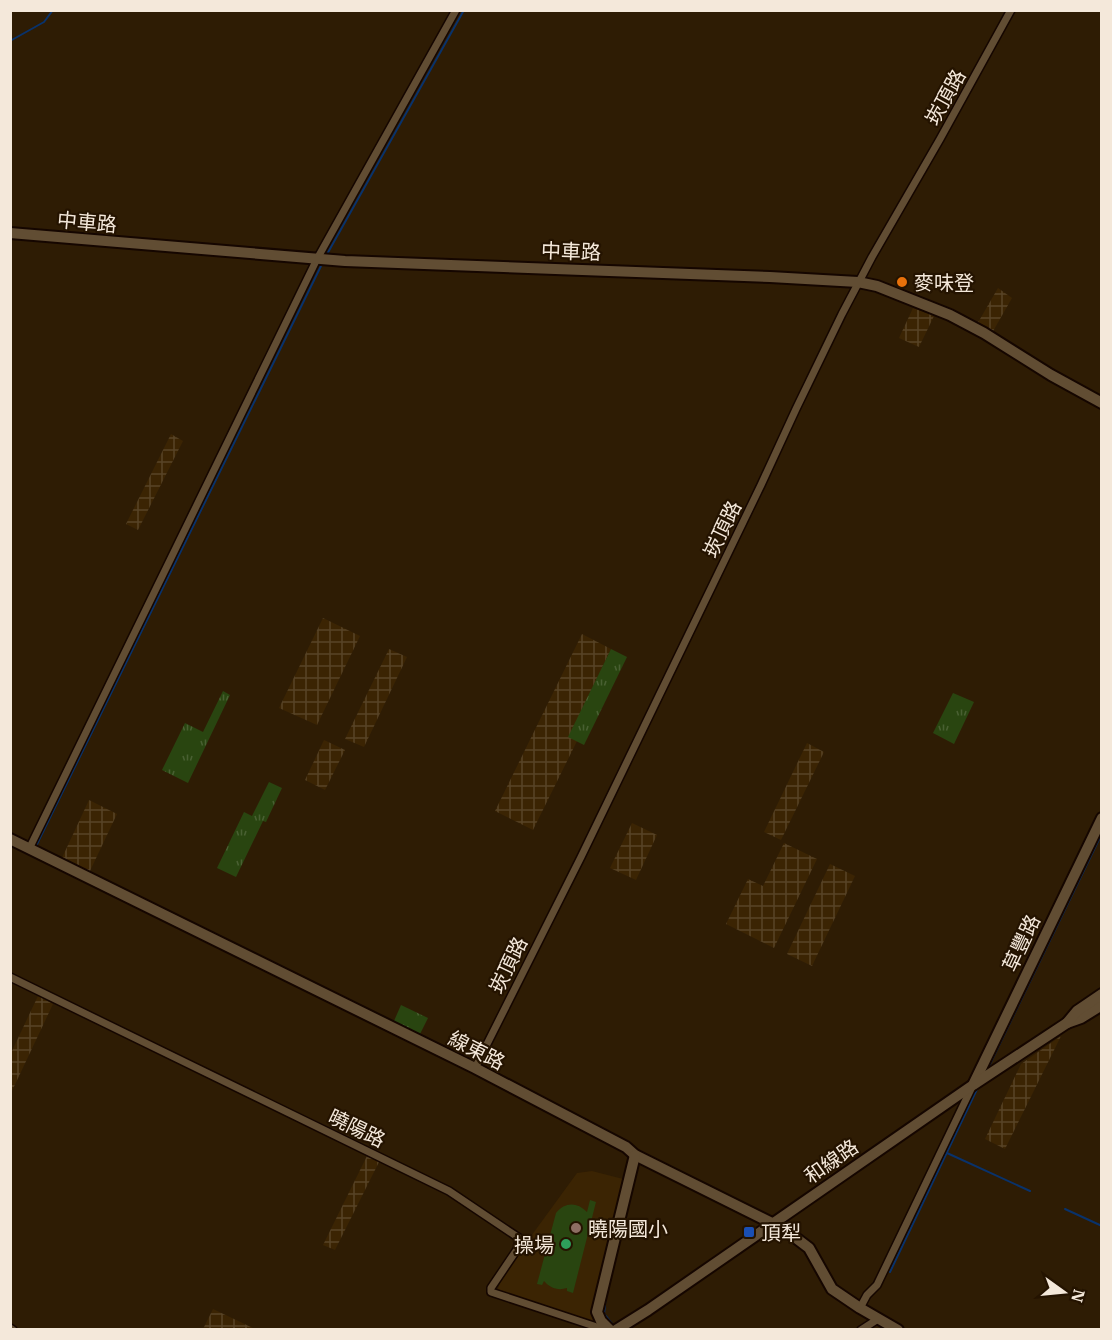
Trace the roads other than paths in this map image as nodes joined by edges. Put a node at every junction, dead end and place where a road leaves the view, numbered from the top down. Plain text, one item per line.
1 (456, 10) edge
2 (1011, 10) edge
3 (10, 233) edge
4 (317, 259) junction
5 (858, 282) junction
6 (1101, 403) edge
7 (1101, 818) edge
8 (10, 839) edge
9 (29, 849) junction
10 (10, 977) edge
11 (1101, 994) edge
12 (1101, 1005) edge
13 (1067, 1023) junction
14 (475, 1068) junction
15 (973, 1085) junction
16 (635, 1155) junction
17 (773, 1224) junction
18 (860, 1308) junction
19 (878, 1319) junction
20 (608, 1329) edge
21 (616, 1329) edge
22 (861, 1329) edge
23 (898, 1329) edge

1 - 4 street
2 - 5 street, 崁頂路
3 - 4 street, 中車路
4 - 5 street, 中車路
4 - 9 street
5 - 6 street, 中車路
5 - 14 street, 崁頂路
7 - 15 street, 草豐路
8 - 9 street, 線東路
9 - 14 street, 線東路
10 - 20 street, 曉陽路
11 - 13 street, 和線路
12 - 13 street, 和線路
13 - 15 street, 和線路
14 - 16 street, 線東路
15 - 17 street, 和線路
15 - 18 street
16 - 17 street, 線東路
16 - 20 street
17 - 18 street, 線東路
17 - 21 street, 和線路
18 - 19 street, 線東路
19 - 22 street
19 - 23 street, 線東路

